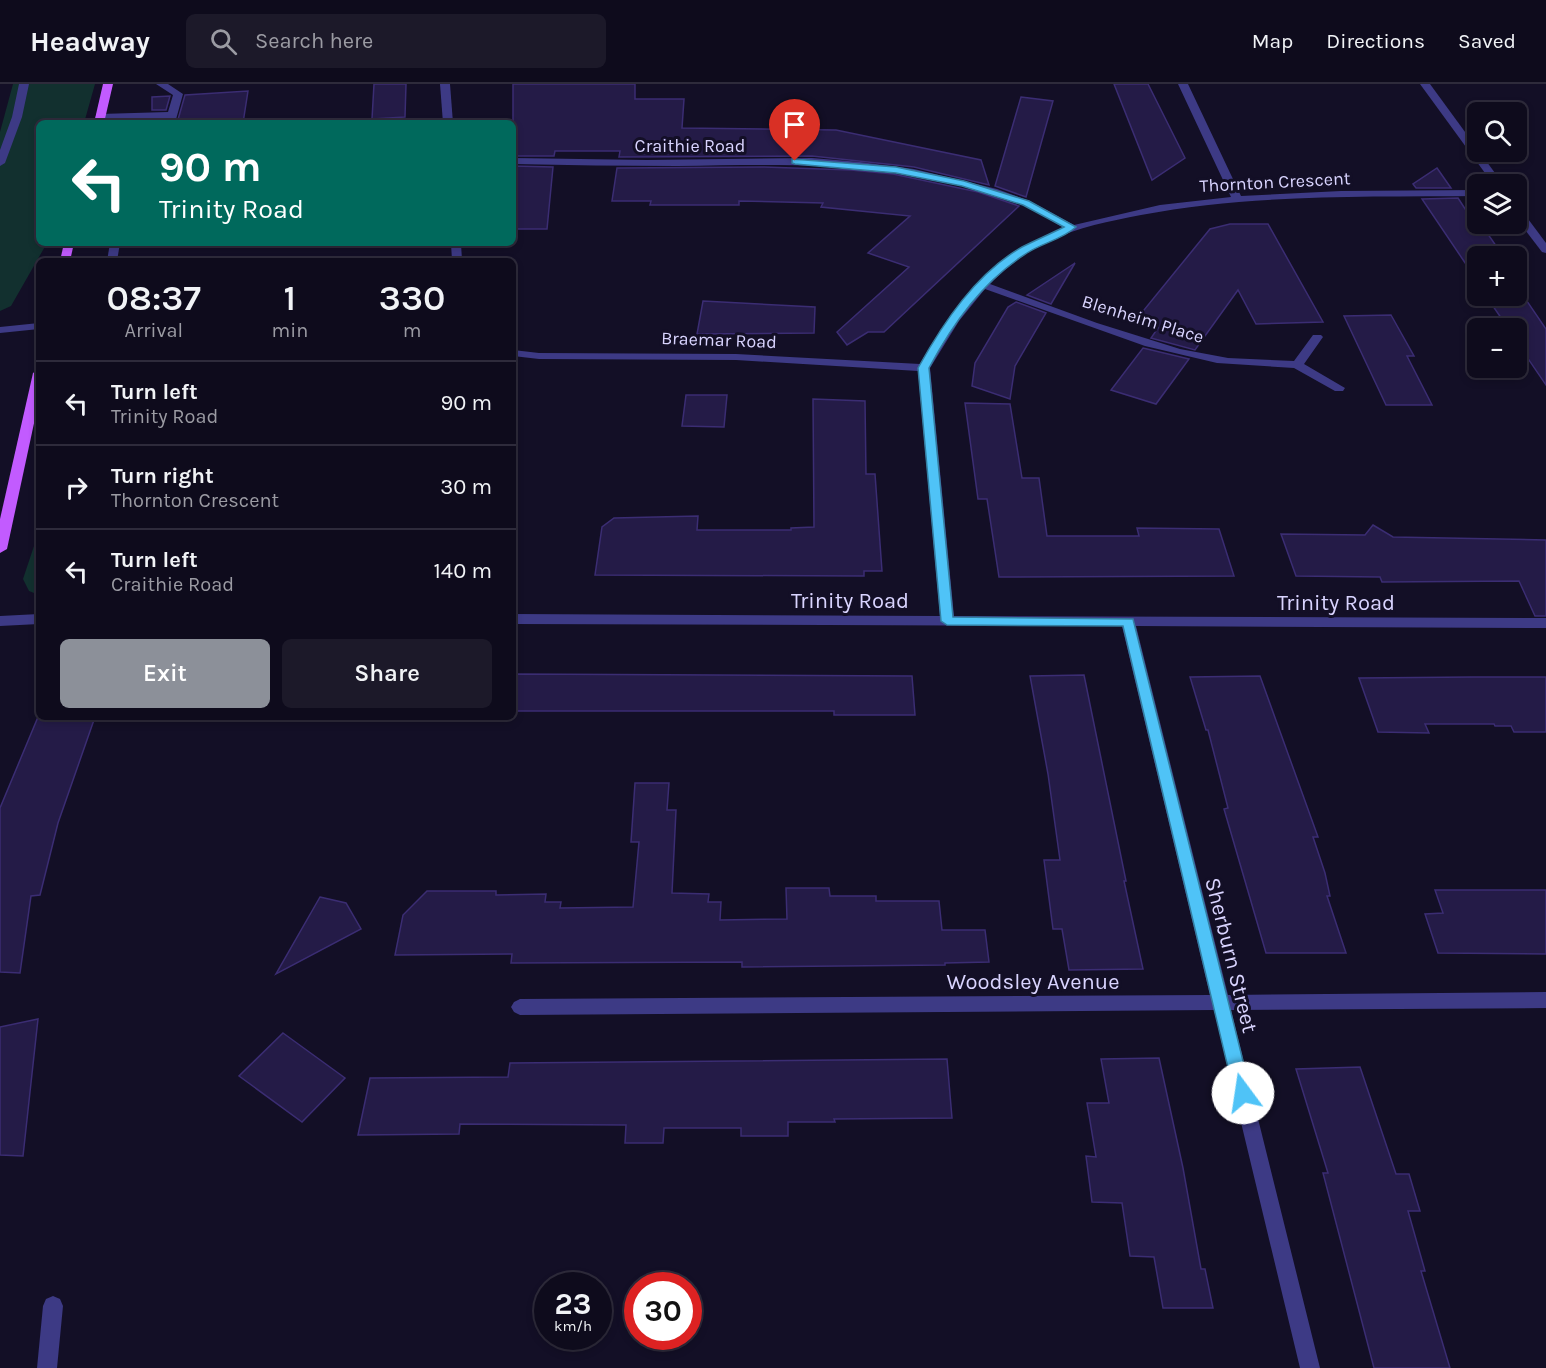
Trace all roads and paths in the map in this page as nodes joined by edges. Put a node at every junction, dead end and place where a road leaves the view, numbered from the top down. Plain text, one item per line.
1 (24, 84) edge
2 (108, 84) edge
3 (161, 84) edge
4 (445, 84) edge
5 (1183, 84) edge
6 (1425, 84) edge
7 (171, 119) edge
8 (99, 120) edge
9 (448, 120) edge
10 (516, 161) edge
11 (0, 163) edge
12 (1491, 174) edge
13 (1467, 193) edge
14 (1237, 198) junction
15 (1527, 225) edge
16 (1071, 227) junction
17 (1546, 250) edge
18 (983, 285) junction
19 (36, 326) edge
20 (0, 330) edge
21 (1317, 337) dead end
22 (516, 352) edge
23 (1297, 365) junction
24 (924, 368) junction
25 (36, 387) edge
26 (1339, 388) dead end
27 (0, 549) edge
28 (36, 619) edge
29 (516, 619) edge
30 (0, 621) edge
31 (947, 621) junction
32 (1128, 622) junction
33 (1546, 623) edge
34 (1546, 1000) edge
35 (1220, 1002) junction
36 (520, 1007) dead end
37 (53, 1306) dead end
38 (47, 1368) edge
39 (1310, 1368) edge

1 - 11 street
2 - 8 main road
3 - 7 street
4 - 9 street
5 - 14 street
6 - 12 street
7 - 8 street
10 - 16 street, Craithie Road
13 - 14 street, Thornton Crescent
14 - 16 street, Thornton Crescent
15 - 17 street
16 - 18 street, Thornton Crescent
18 - 23 street, Blenheim Place
18 - 24 street, Thornton Crescent
19 - 20 street
21 - 23 street
22 - 24 street, Braemar Road
23 - 26 street, Blenheim Place
24 - 31 street
25 - 27 main road
28 - 30 street
29 - 31 street, Trinity Road
31 - 32 street, Trinity Road
32 - 33 street, Trinity Road
32 - 35 street, Sherburn Street
34 - 35 street, Woodsley Avenue
35 - 36 street, Woodsley Avenue
35 - 39 street, Sherburn Street
37 - 38 street

